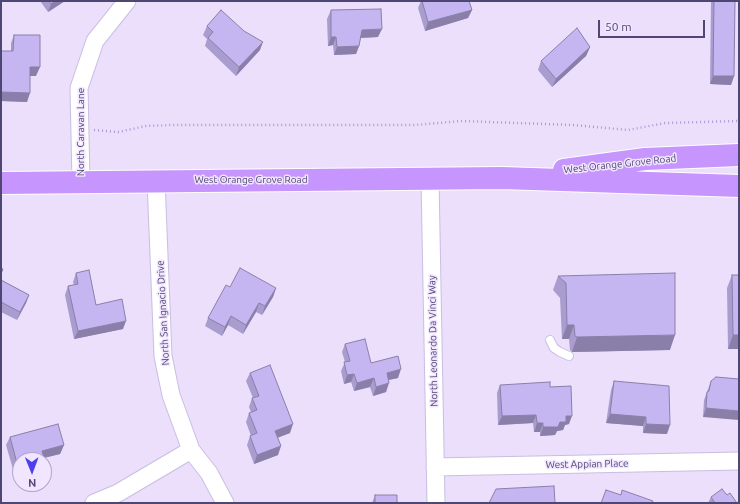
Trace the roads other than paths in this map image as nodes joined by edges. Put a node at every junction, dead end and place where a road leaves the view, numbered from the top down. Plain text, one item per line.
1 (127, 1) edge
2 (739, 155) edge
3 (430, 178) junction
4 (502, 178) junction
5 (156, 180) junction
6 (81, 182) junction
7 (1, 183) edge
8 (739, 186) edge
9 (550, 340) dead end
10 (569, 356) dead end
11 (191, 450) junction
12 (739, 461) edge
13 (435, 467) junction
14 (94, 503) edge
15 (225, 503) edge
16 (436, 503) edge

1 - 6 street, North Caravan Lane
2 - 4 main road, West Orange Grove Road
3 - 4 main road, West Orange Grove Road
3 - 5 main road, West Orange Grove Road
3 - 13 street, North Leonardo Da Vinci Way
4 - 8 main road, West Orange Grove Road
5 - 6 main road, West Orange Grove Road
5 - 11 street, North San Ignacio Drive
6 - 7 main road, West Orange Grove Road
9 - 10 lane
11 - 14 street
11 - 15 street, North San Ignacio Drive
12 - 13 street, West Appian Place
13 - 16 street, North Leonardo Da Vinci Way

